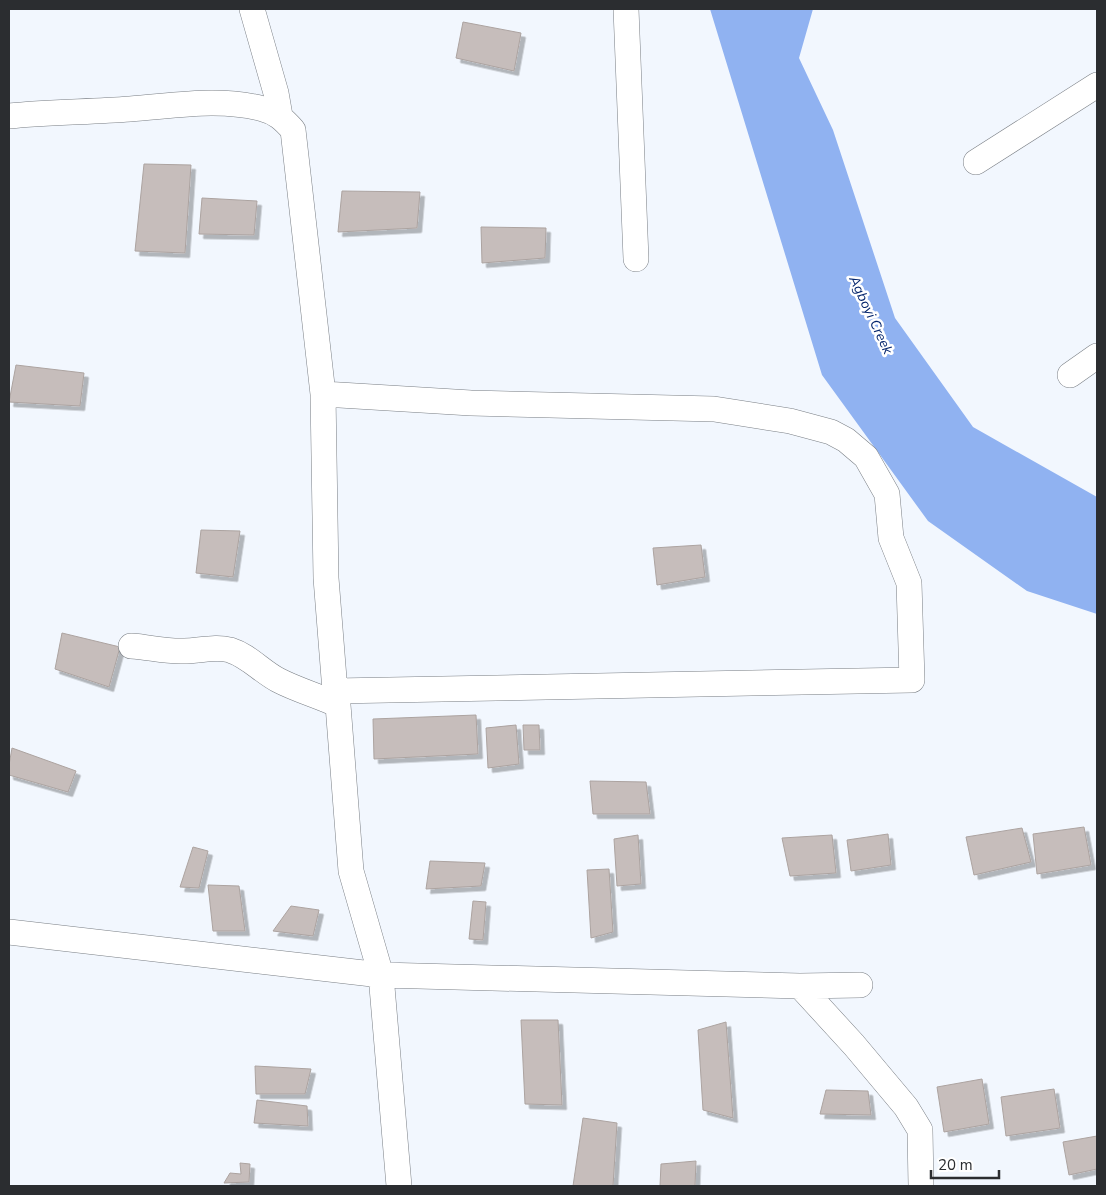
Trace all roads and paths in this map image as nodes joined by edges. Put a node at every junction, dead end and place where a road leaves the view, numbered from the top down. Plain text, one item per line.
1 (252, 9) edge
2 (626, 9) edge
3 (1097, 85) edge
4 (9, 116) edge
5 (280, 116) junction
6 (976, 162) dead end
7 (636, 259) dead end
8 (1097, 356) edge
9 (1070, 375) dead end
10 (323, 394) junction
11 (131, 646) dead end
12 (336, 698) junction
13 (9, 932) edge
14 (381, 975) junction
15 (860, 985) dead end
16 (800, 986) junction
17 (399, 1186) edge
18 (921, 1186) edge

1 - 5 street
2 - 7 street
3 - 6 street
4 - 5 street
5 - 10 street
8 - 9 street
10 - 12 street
10 - 12 street
11 - 12 street
12 - 14 street
13 - 14 street
14 - 16 street
14 - 17 street
15 - 16 street
16 - 18 street

